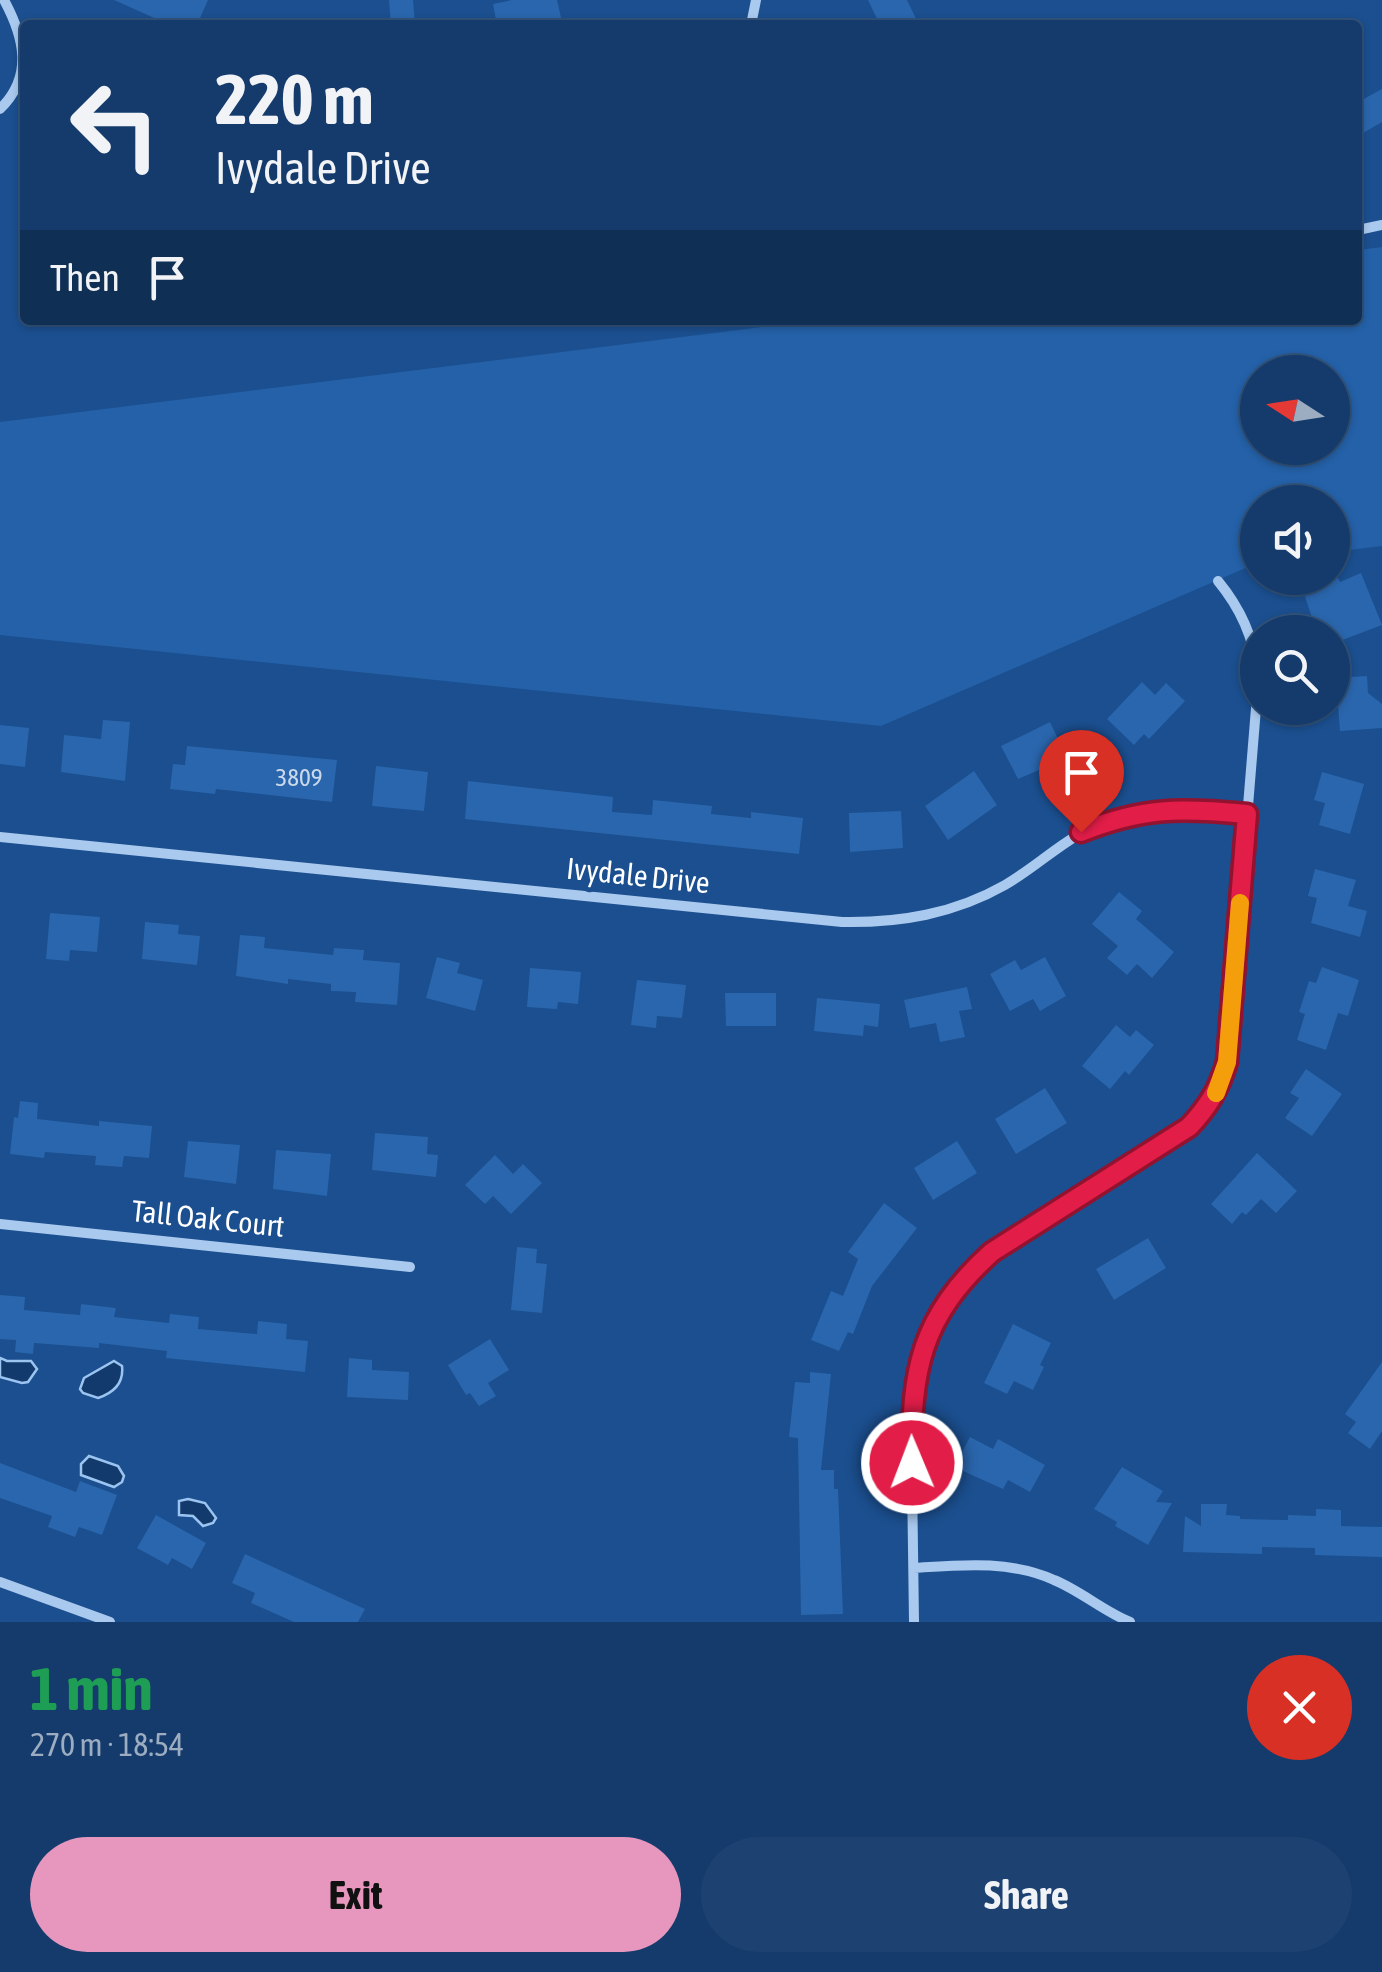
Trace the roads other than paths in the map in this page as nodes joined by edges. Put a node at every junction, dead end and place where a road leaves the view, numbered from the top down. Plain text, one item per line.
1 (4, 0) edge
2 (20, 34) edge
3 (20, 83) edge
4 (0, 109) edge
5 (1218, 581) dead end
6 (1241, 615) edge
7 (1255, 725) edge
8 (1247, 814) junction
9 (0, 837) edge
10 (0, 1224) edge
11 (410, 1267) dead end
12 (914, 1568) junction
13 (0, 1582) edge
14 (110, 1622) edge
15 (914, 1622) edge
16 (1130, 1622) edge

1 - 2 street
3 - 4 street
5 - 6 street
7 - 8 street
8 - 9 street, Ivydale Drive
8 - 12 street
10 - 11 street, Tall Oak Court
12 - 15 street
12 - 16 street
13 - 14 street

